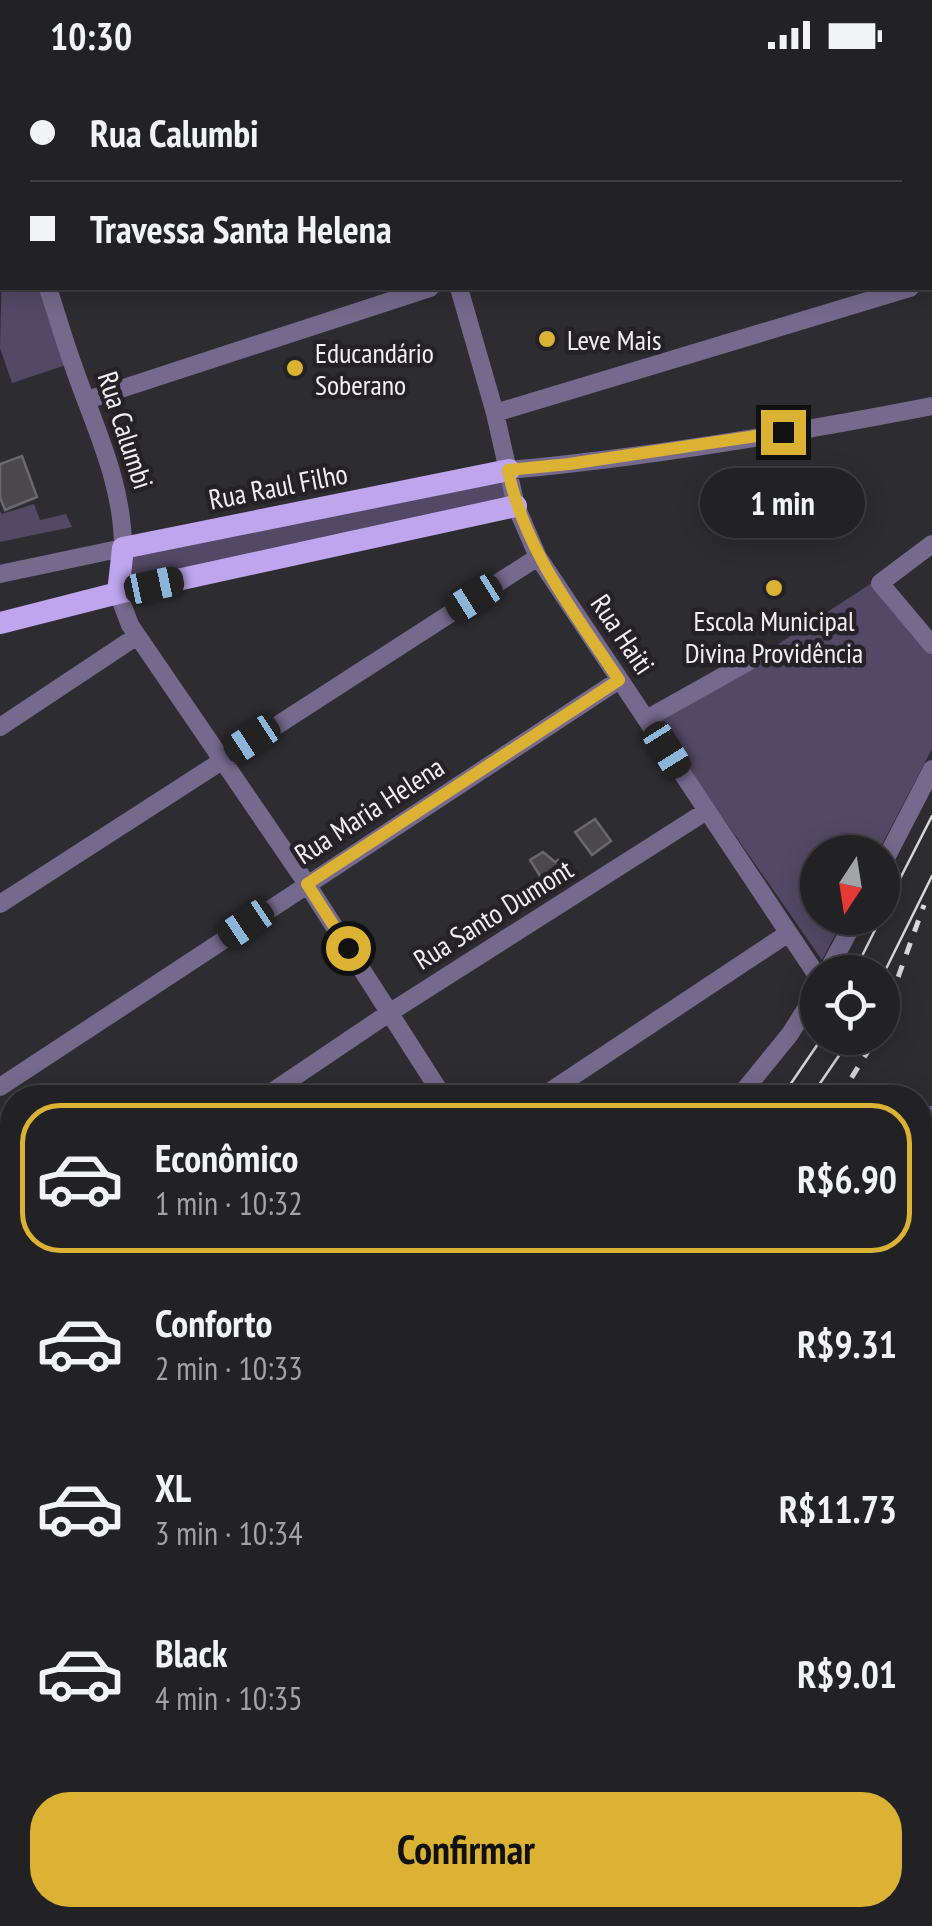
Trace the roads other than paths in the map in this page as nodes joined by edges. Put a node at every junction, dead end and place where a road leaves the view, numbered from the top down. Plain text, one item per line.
1 (49, 290) edge
2 (424, 290) edge
3 (460, 290) edge
4 (894, 290) edge
5 (863, 294) edge
6 (87, 400) junction
7 (932, 406) edge
8 (495, 413) junction
9 (508, 470) junction
10 (516, 506) junction
11 (932, 544) edge
12 (123, 548) junction
13 (538, 557) junction
14 (0, 574) edge
15 (118, 593) junction
16 (0, 623) edge
17 (138, 636) junction
18 (932, 644) edge
19 (748, 662) dead end
20 (619, 680) junction
21 (648, 718) junction
22 (0, 727) edge
23 (220, 759) junction
24 (932, 769) edge
25 (705, 812) junction
26 (898, 835) edge
27 (307, 884) junction
28 (0, 904) edge
29 (787, 934) junction
30 (802, 955) edge
31 (388, 1013) junction
32 (800, 1018) edge
33 (3, 1085) edge
34 (282, 1085) edge
35 (435, 1085) edge
36 (560, 1085) edge
37 (749, 1085) edge

1 - 6 street, Rua Calumbi
2 - 6 street
3 - 8 street, Rua Haiti
4 - 5 street
5 - 8 street
6 - 12 street, Rua Calumbi
7 - 9 street
8 - 9 street, Rua Haiti
9 - 10 street, Rua Haiti
9 - 12 main road, Rua Raul Filho
10 - 13 street, Rua Haiti
10 - 15 main road
11 - 18 street
12 - 14 street, Rua Raul Filho
12 - 15 main road, Rua Calumbi
13 - 20 street, Rua Haiti
13 - 23 street
15 - 16 main road
15 - 17 street
17 - 22 street
17 - 23 street
19 - 21 street
20 - 21 street, Rua Haiti
20 - 27 street, Rua Maria Helena
21 - 25 street, Rua Haiti
23 - 27 street
23 - 28 street
24 - 26 street
25 - 29 street, Rua Haiti
25 - 31 street, Rua Santo Dumont
27 - 31 street
27 - 33 street, Rua Maria Helena
29 - 30 street, Rua Haiti
29 - 36 street
31 - 34 street, Rua Santo Dumont
31 - 35 street
32 - 37 street

